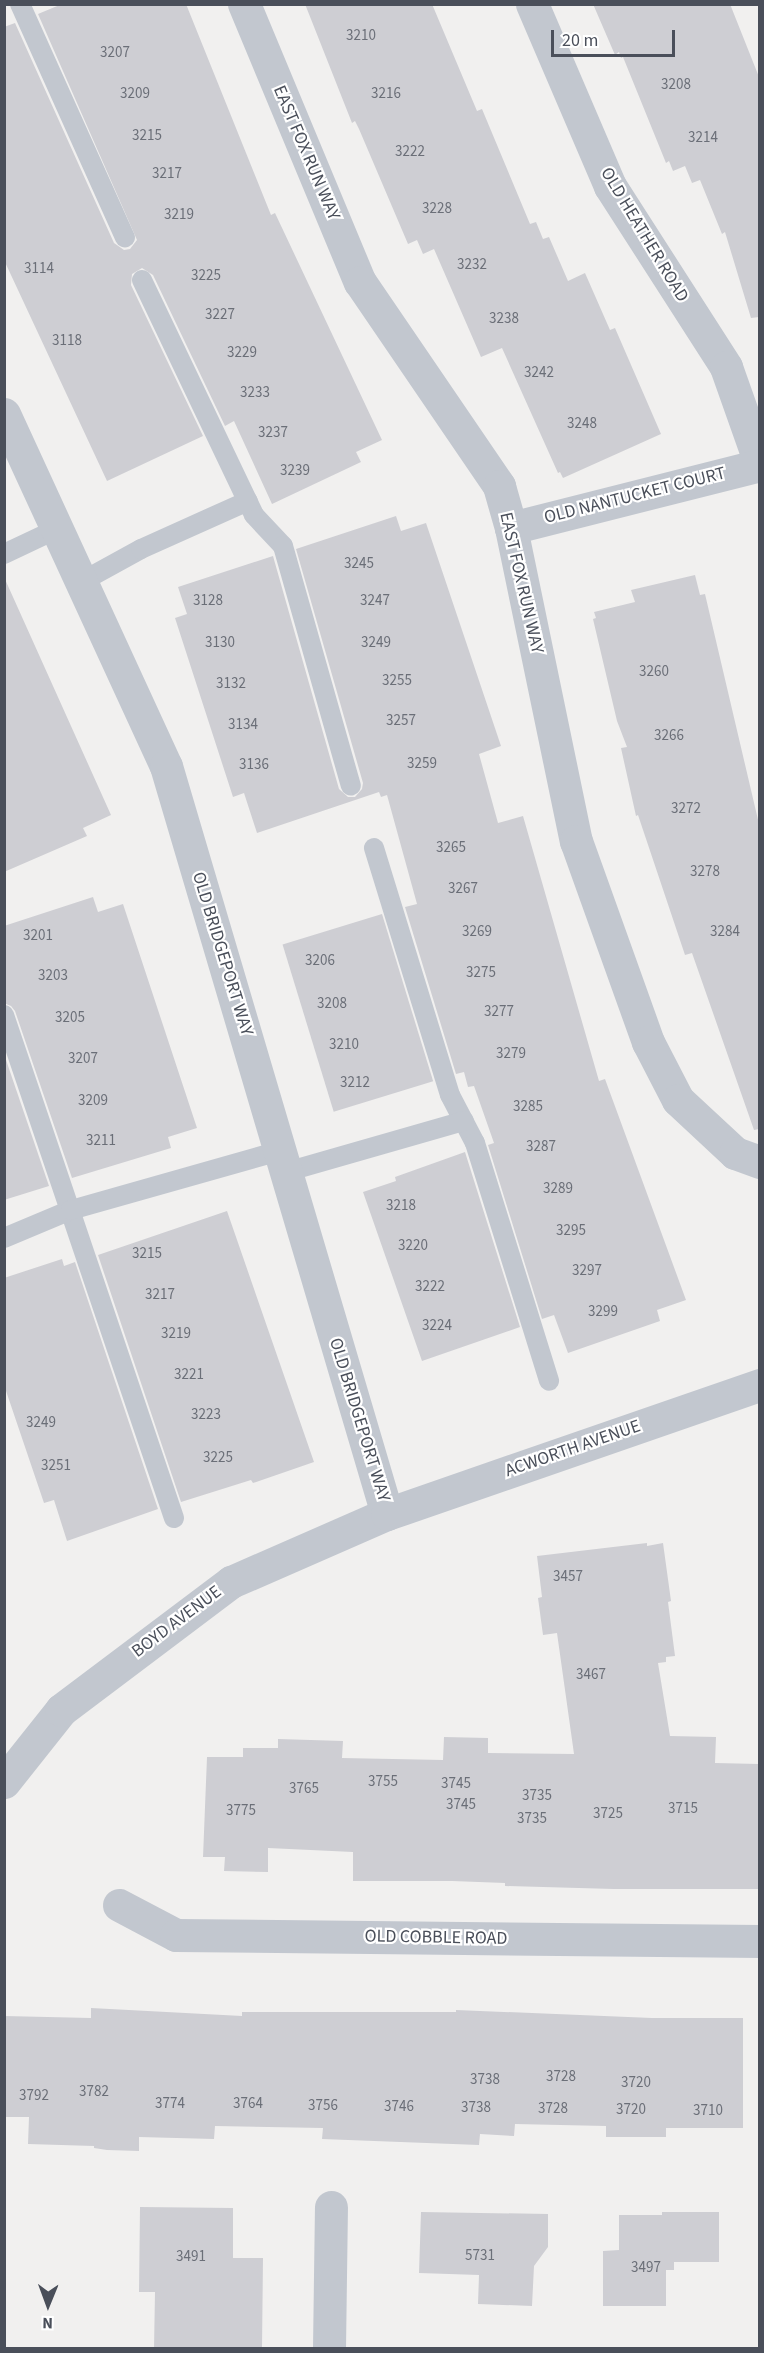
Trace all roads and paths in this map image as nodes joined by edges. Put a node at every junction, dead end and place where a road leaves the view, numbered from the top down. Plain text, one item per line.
1 (20, 4) edge
2 (244, 4) edge
3 (532, 4) edge
4 (125, 238) dead end
5 (142, 280) dead end
6 (4, 414) edge
7 (759, 464) edge
8 (248, 501) junction
9 (511, 528) junction
10 (57, 529) junction
11 (4, 554) edge
12 (81, 582) junction
13 (351, 786) dead end
14 (374, 848) dead end
15 (4, 1015) edge
16 (464, 1121) junction
17 (283, 1161) junction
18 (759, 1162) edge
19 (71, 1210) junction
20 (4, 1238) edge
21 (549, 1381) dead end
22 (759, 1384) edge
23 (387, 1514) junction
24 (174, 1518) dead end
25 (4, 1782) edge
26 (119, 1905) dead end
27 (759, 1941) edge
28 (331, 2207) dead end
29 (328, 2349) edge

1 - 4 lane
2 - 9 street, EAST FOX RUN WAY
3 - 7 street, OLD HEATHER ROAD
5 - 8 lane
6 - 10 street, OLD BRIDGEPORT WAY
7 - 9 street, OLD NANTUCKET COURT
8 - 12 lane
8 - 13 lane
9 - 18 street, EAST FOX RUN WAY
10 - 11 lane
10 - 12 street, OLD BRIDGEPORT WAY
12 - 17 street, OLD BRIDGEPORT WAY
14 - 16 lane
15 - 19 lane
16 - 17 lane
16 - 21 lane
17 - 19 lane
17 - 23 street, OLD BRIDGEPORT WAY
19 - 20 lane
19 - 24 lane
22 - 23 street, ACWORTH AVENUE
23 - 25 street, BOYD AVENUE
26 - 27 street, OLD COBBLE ROAD
28 - 29 street

